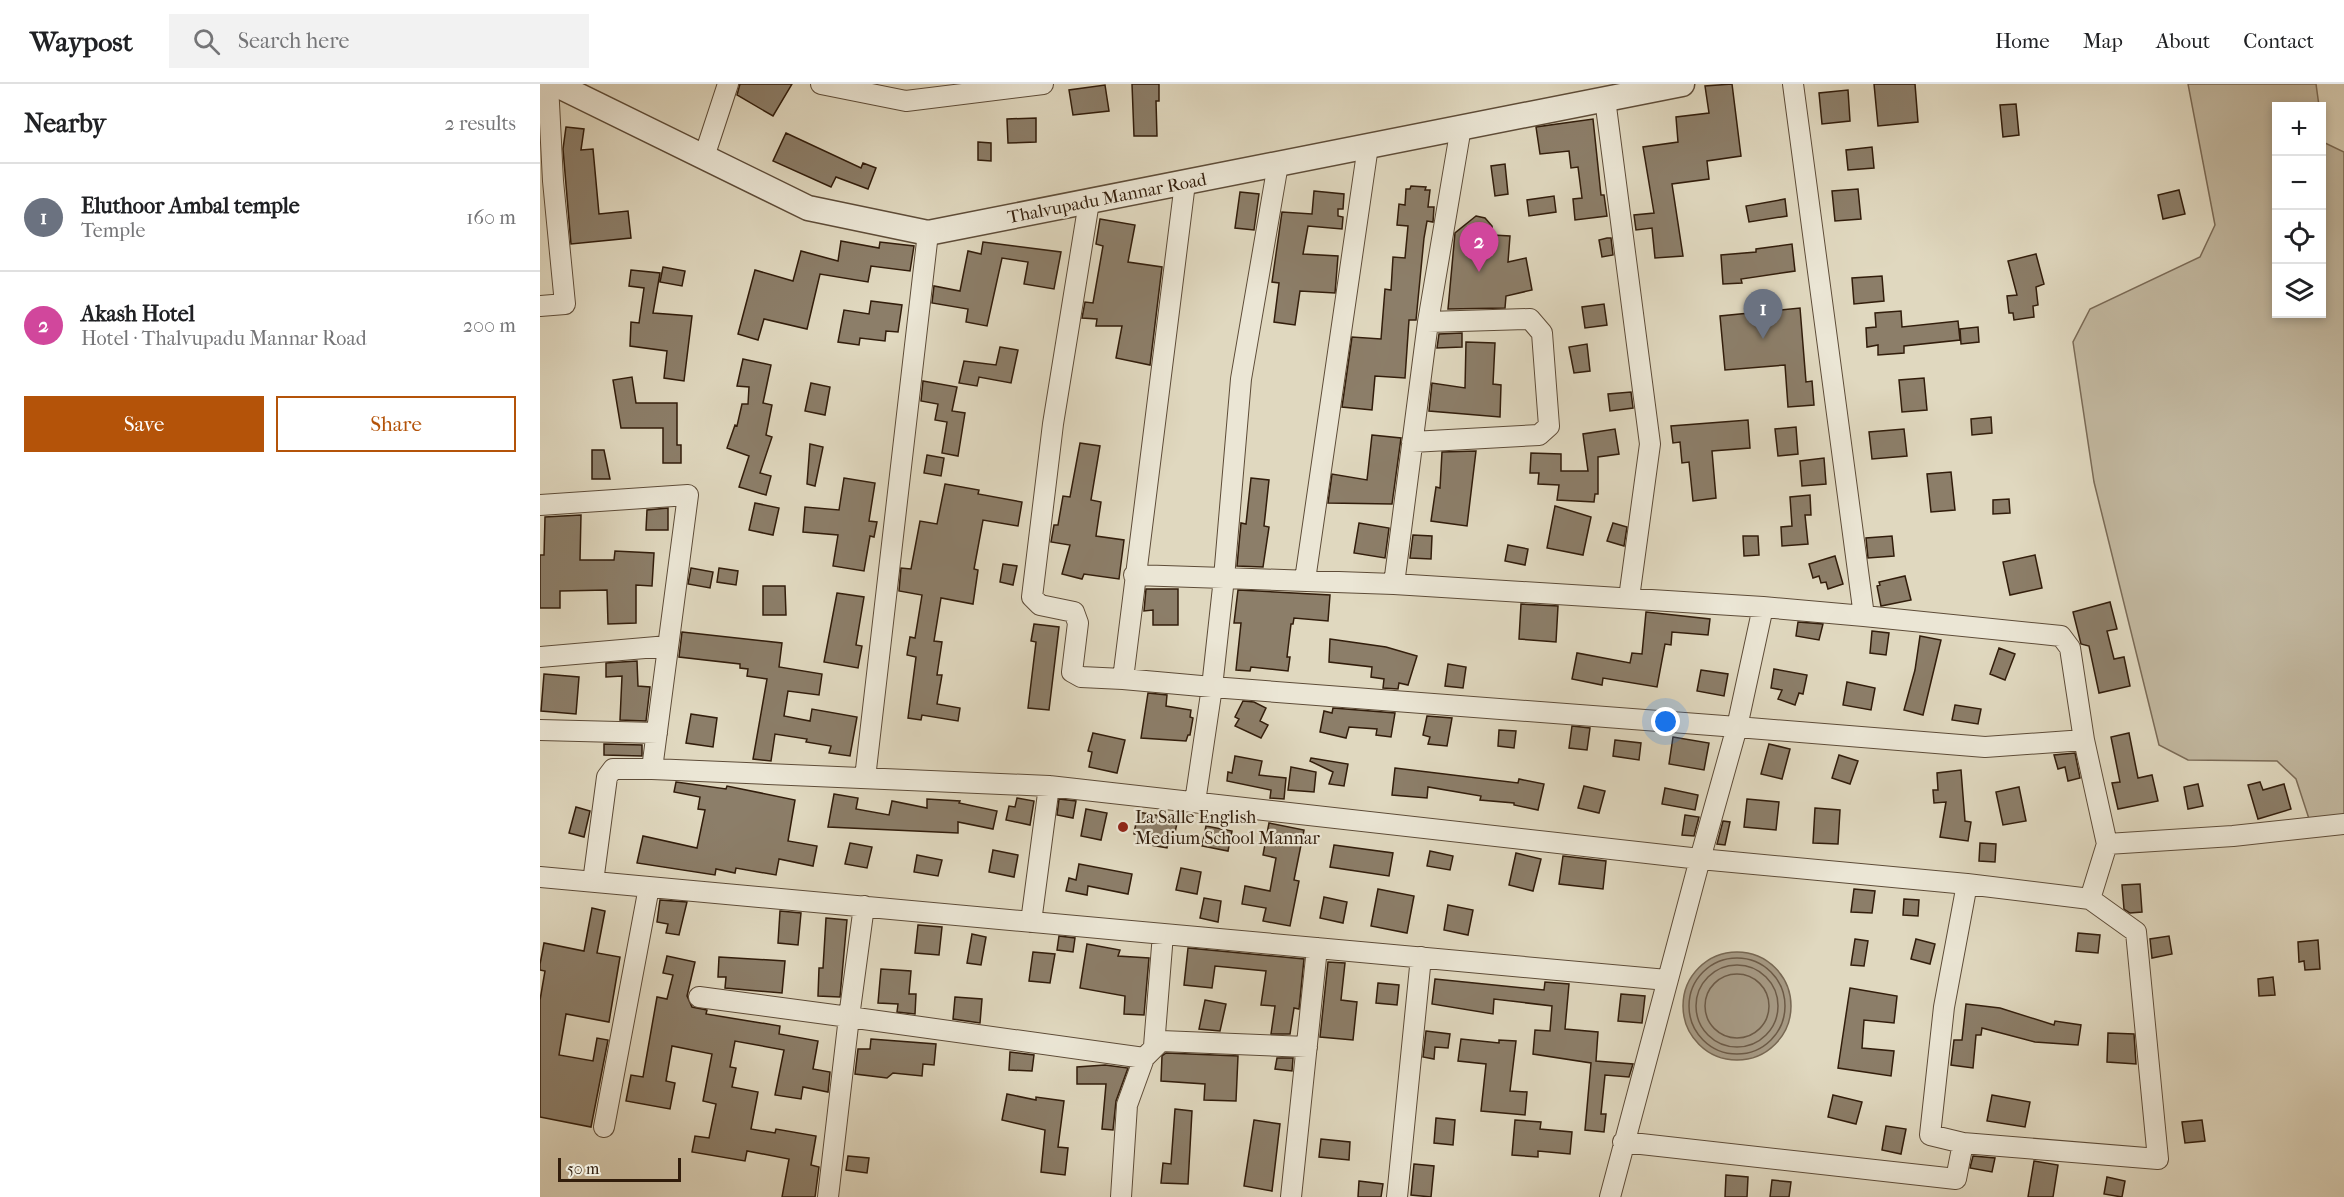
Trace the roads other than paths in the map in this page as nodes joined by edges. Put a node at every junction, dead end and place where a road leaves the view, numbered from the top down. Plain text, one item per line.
1 (548, 84) edge
2 (555, 84) edge
3 (728, 84) edge
4 (820, 84) edge
5 (1043, 84) edge
6 (1682, 84) edge
7 (1793, 84) edge
8 (585, 91) edge
9 (1605, 99) junction
10 (1461, 127) junction
11 (1368, 146) junction
12 (704, 157) junction
13 (1278, 164) junction
14 (546, 181) edge
15 (1185, 183) junction
16 (1089, 202) junction
17 (928, 233) junction
18 (540, 306) edge
19 (1428, 322) junction
20 (1412, 442) junction
21 (540, 505) edge
22 (1134, 575) junction
23 (1224, 578) junction
24 (1305, 580) junction
25 (1394, 584) junction
26 (1629, 598) junction
27 (1763, 607) junction
28 (1864, 616) junction
29 (668, 646) junction
30 (540, 657) edge
31 (1123, 679) junction
32 (1212, 687) junction
33 (1737, 726) junction
34 (540, 730) edge
35 (657, 733) junction
36 (2084, 740) junction
37 (652, 770) junction
38 (865, 778) junction
39 (1049, 786) junction
40 (1195, 802) junction
41 (2344, 824) edge
42 (2107, 844) junction
43 (1700, 859) junction
44 (540, 877) edge
45 (593, 882) junction
46 (1967, 884) junction
47 (650, 887) junction
48 (2090, 899) junction
49 (864, 906) junction
50 (1031, 922) junction
51 (1163, 934) junction
52 (1317, 948) junction
53 (1421, 957) junction
54 (1667, 980) junction
55 (699, 997) dead end
56 (849, 1017) junction
57 (1307, 1047) junction
58 (1149, 1052) junction
59 (604, 1127) dead end
60 (1623, 1142) junction
61 (1963, 1143) junction
62 (828, 1197) edge
63 (1121, 1197) edge
64 (1291, 1197) edge
65 (1396, 1197) edge
66 (1610, 1197) edge

1 - 14 street
2 - 8 street, Thalvupadu Mannar Road
3 - 12 street
4 - 5 street
6 - 9 street, Thalvupadu Mannar Road
7 - 28 street
8 - 12 street, Thalvupadu Mannar Road
9 - 10 street, Thalvupadu Mannar Road
9 - 26 street
10 - 11 street, Thalvupadu Mannar Road
10 - 19 street
11 - 13 street, Thalvupadu Mannar Road
11 - 24 street
12 - 17 street, Thalvupadu Mannar Road
13 - 15 street, Thalvupadu Mannar Road
13 - 23 street
14 - 18 street
15 - 16 street, Thalvupadu Mannar Road
15 - 22 street
16 - 17 street, Thalvupadu Mannar Road
16 - 31 street
17 - 38 street
19 - 20 street
19 - 20 street
20 - 25 street
21 - 29 street
22 - 23 street
22 - 31 street
23 - 24 street
23 - 32 street
24 - 25 street
25 - 26 street
26 - 27 street
27 - 28 street
27 - 33 street
28 - 36 street
29 - 30 street
29 - 35 street
31 - 32 street
32 - 33 street
32 - 40 street
33 - 36 street
33 - 43 street
34 - 35 street
35 - 37 street
36 - 42 street
37 - 38 street
37 - 45 street
38 - 39 street
39 - 40 street
39 - 50 street
40 - 43 street
41 - 42 street
42 - 48 street
43 - 46 street
43 - 54 street
44 - 45 street
45 - 47 street
46 - 48 street
46 - 61 street
47 - 49 street
47 - 59 street
48 - 61 street
49 - 50 street
49 - 56 street
50 - 51 street
51 - 52 street
51 - 58 street
52 - 53 street
52 - 57 street
53 - 54 street
53 - 65 street
54 - 60 street
55 - 56 street
56 - 58 street
56 - 62 street
57 - 58 street
57 - 64 street
58 - 63 street
60 - 61 street
60 - 66 street

